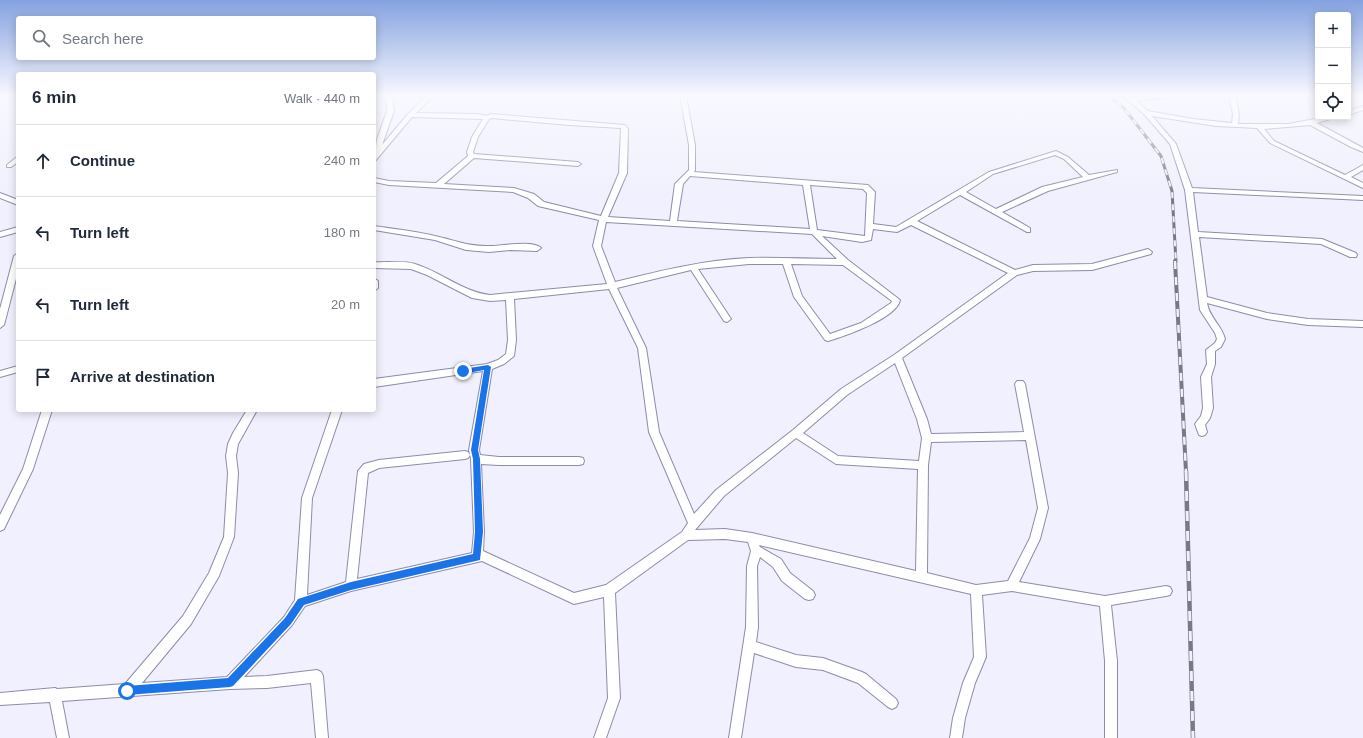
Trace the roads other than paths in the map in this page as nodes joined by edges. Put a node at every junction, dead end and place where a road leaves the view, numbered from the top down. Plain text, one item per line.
1 (386, 129) edge
2 (398, 129) edge
3 (480, 129) edge
4 (624, 129) edge
5 (690, 129) edge
6 (1160, 129) edge
7 (1261, 129) edge
8 (1323, 129) edge
9 (1363, 150) edge
10 (376, 156) edge
11 (472, 156) junction
12 (16, 160) edge
13 (578, 164) dead end
14 (9, 166) dead end
15 (1363, 168) edge
16 (1115, 171) dead end
17 (690, 174) junction
18 (1346, 177) junction
19 (1088, 178) junction
20 (376, 180) edge
21 (806, 182) junction
22 (439, 185) junction
23 (1363, 186) edge
24 (1189, 190) junction
25 (961, 192) junction
26 (0, 195) edge
27 (1363, 198) edge
28 (16, 202) edge
29 (996, 212) junction
30 (603, 219) junction
31 (912, 222) junction
32 (673, 224) junction
33 (870, 226) junction
34 (376, 228) edge
35 (16, 230) edge
36 (1027, 230) dead end
37 (814, 232) junction
38 (1195, 234) junction
39 (0, 235) edge
40 (537, 248) dead end
41 (1148, 252) dead end
42 (1353, 255) dead end
43 (786, 262) junction
44 (845, 262) junction
45 (376, 265) edge
46 (693, 267) junction
47 (16, 270) edge
48 (1014, 273) junction
49 (612, 286) junction
50 (510, 297) junction
51 (1202, 299) junction
52 (1, 314) edge
53 (727, 319) dead end
54 (1363, 324) edge
55 (0, 325) edge
56 (897, 357) junction
57 (488, 367) junction
58 (16, 370) edge
59 (0, 374) edge
60 (376, 383) edge
61 (1020, 384) dead end
62 (46, 412) edge
63 (251, 412) edge
64 (336, 412) edge
65 (1202, 432) dead end
66 (796, 434) junction
67 (1030, 436) junction
68 (927, 438) junction
69 (465, 455) dead end
70 (476, 459) junction
71 (579, 460) dead end
72 (924, 465) junction
73 (693, 523) junction
74 (0, 526) edge
75 (686, 535) junction
76 (752, 538) junction
77 (756, 551) junction
78 (477, 557) junction
79 (921, 577) junction
80 (351, 586) junction
81 (1012, 586) junction
82 (609, 590) junction
83 (976, 590) junction
84 (1166, 591) dead end
85 (809, 595) dead end
86 (1105, 600) junction
87 (301, 602) junction
88 (750, 646) junction
89 (230, 683) junction
90 (127, 691) junction
91 (55, 694) junction
92 (0, 699) edge
93 (892, 703) dead end
94 (63, 738) edge
95 (322, 738) edge
96 (600, 738) edge
97 (735, 738) edge
98 (956, 738) edge
99 (1111, 738) edge

1 - 10 street
2 - 10 street
3 - 11 street
4 - 30 street
5 - 17 street
6 - 24 street
7 - 18 street
8 - 9 street
11 - 13 street
11 - 22 street
12 - 14 street
15 - 18 street
16 - 19 street
17 - 21 street
17 - 32 street
18 - 23 street
19 - 25 street
19 - 29 street
20 - 22 street
21 - 33 street
21 - 37 street
22 - 30 street
24 - 27 street
24 - 38 street
25 - 29 street
25 - 31 street
26 - 28 street
29 - 36 street
30 - 32 street
30 - 49 street
31 - 33 street
31 - 48 street
32 - 37 street
33 - 37 street
34 - 40 street
35 - 39 street
37 - 44 street
38 - 42 street
38 - 51 street
41 - 48 street
43 - 44 street
43 - 44 street
43 - 46 street
45 - 50 street
46 - 49 street
46 - 53 street
47 - 52 street
48 - 56 street
49 - 50 street
49 - 73 street
50 - 57 street
51 - 54 street
51 - 65 street
52 - 55 street
56 - 66 street
56 - 68 street
57 - 60 street
57 - 70 street
58 - 59 street
61 - 67 street
62 - 74 street
63 - 90 street
64 - 87 street
66 - 72 street
66 - 73 street
67 - 68 street
67 - 81 street
68 - 72 street
69 - 80 street
70 - 71 street
70 - 78 street
72 - 79 street
73 - 75 street
75 - 76 street
75 - 82 street
76 - 77 street
76 - 79 street
77 - 85 street
77 - 88 street
78 - 80 street
78 - 82 street
79 - 83 street
80 - 87 street
81 - 83 street
81 - 86 street
82 - 96 street
83 - 98 street
84 - 86 street
86 - 99 street
87 - 89 street
88 - 93 street
88 - 97 street
89 - 90 street
89 - 95 street
90 - 91 street
91 - 92 street
91 - 94 street

